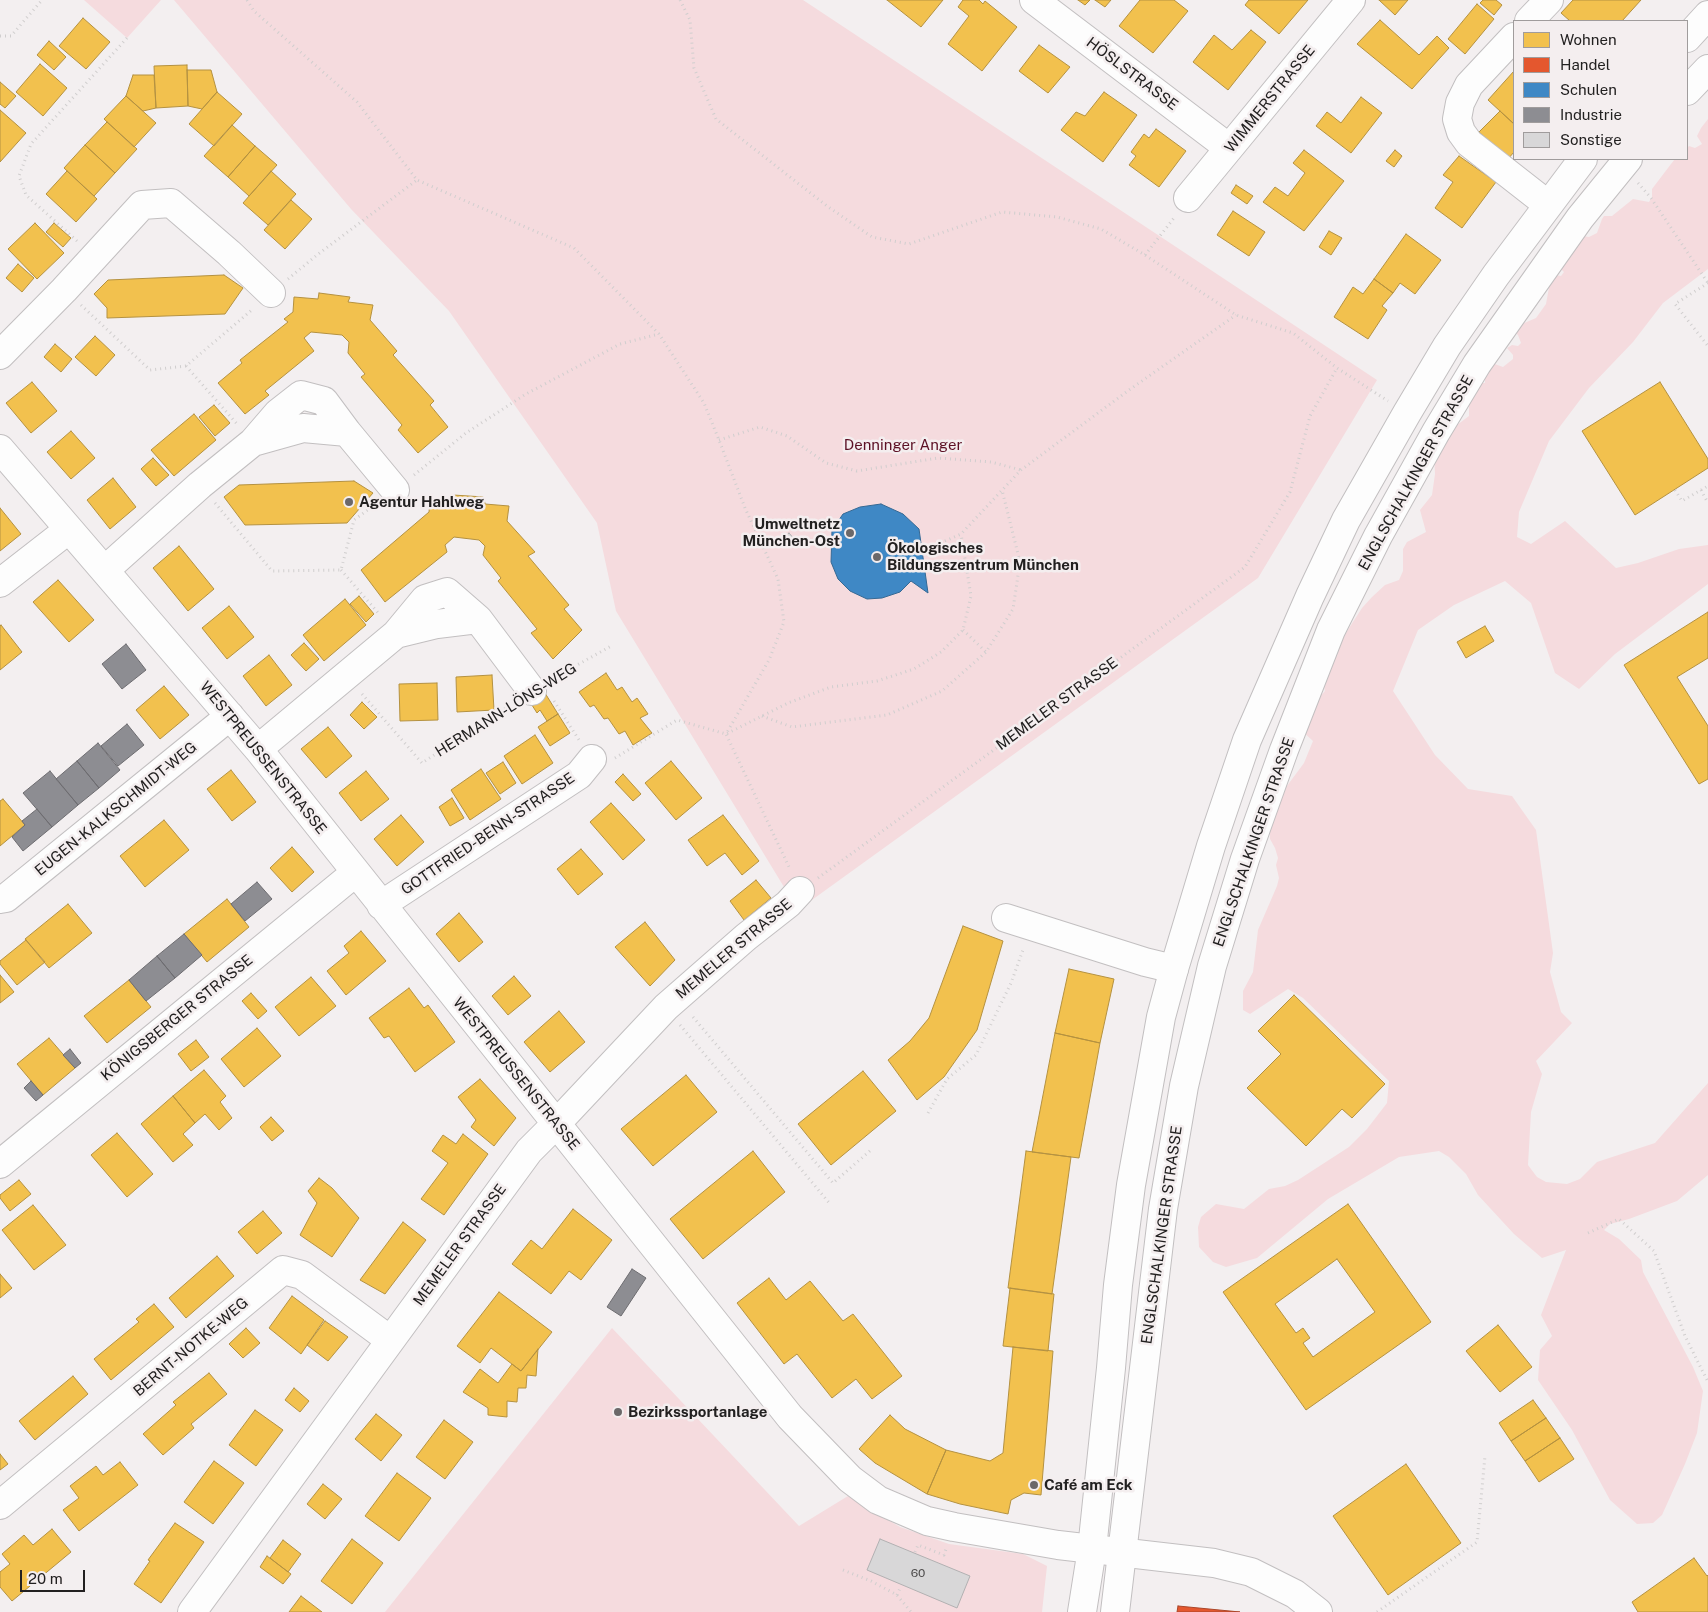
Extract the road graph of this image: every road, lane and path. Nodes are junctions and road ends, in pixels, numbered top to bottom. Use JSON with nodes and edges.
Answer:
{"nodes":[{"id":1,"x":42,"y":0,"type":"edge"},
{"id":2,"x":247,"y":0,"type":"edge"},
{"id":3,"x":680,"y":0,"type":"edge"},
{"id":4,"x":1034,"y":0,"type":"edge"},
{"id":5,"x":1351,"y":0,"type":"edge"},
{"id":6,"x":1549,"y":0,"type":"edge"},
{"id":7,"x":1708,"y":16,"type":"edge"},
{"id":8,"x":1530,"y":20,"type":"edge"},
{"id":9,"x":0,"y":36,"type":"edge"},
{"id":10,"x":1688,"y":37,"type":"edge"},
{"id":11,"x":127,"y":38,"type":"dead end"},
{"id":12,"x":1513,"y":38,"type":"edge"},
{"id":13,"x":1708,"y":69,"type":"edge"},
{"id":14,"x":1688,"y":90,"type":"edge"},
{"id":15,"x":1229,"y":148,"type":"junction"},
{"id":16,"x":1582,"y":160,"type":"edge"},
{"id":17,"x":1625,"y":162,"type":"edge"},
{"id":18,"x":417,"y":180,"type":"junction"},
{"id":19,"x":1188,"y":198,"type":"joint"},
{"id":20,"x":1547,"y":204,"type":"junction"},
{"id":21,"x":1145,"y":255,"type":"junction"},
{"id":22,"x":94,"y":257,"type":"junction"},
{"id":23,"x":1708,"y":283,"type":"edge"},
{"id":24,"x":64,"y":290,"type":"junction"},
{"id":25,"x":272,"y":293,"type":"junction"},
{"id":26,"x":1236,"y":316,"type":"junction"},
{"id":27,"x":660,"y":334,"type":"junction"},
{"id":28,"x":1708,"y":346,"type":"edge"},
{"id":29,"x":0,"y":355,"type":"edge"},
{"id":30,"x":186,"y":366,"type":"junction"},
{"id":31,"x":1337,"y":368,"type":"junction"},
{"id":32,"x":1407,"y":413,"type":"junction"},
{"id":33,"x":719,"y":440,"type":"junction"},
{"id":34,"x":253,"y":442,"type":"junction"},
{"id":35,"x":0,"y":450,"type":"edge"},
{"id":36,"x":1021,"y":470,"type":"junction"},
{"id":37,"x":200,"y":485,"type":"junction"},
{"id":38,"x":1708,"y":486,"type":"edge"},
{"id":39,"x":395,"y":490,"type":"junction"},
{"id":40,"x":1002,"y":490,"type":"junction"},
{"id":41,"x":1675,"y":490,"type":"dead end"},
{"id":42,"x":1700,"y":490,"type":"junction"},
{"id":43,"x":1708,"y":503,"type":"edge"},
{"id":44,"x":68,"y":530,"type":"junction"},
{"id":45,"x":960,"y":534,"type":"junction"},
{"id":46,"x":922,"y":552,"type":"dead end"},
{"id":47,"x":105,"y":570,"type":"junction"},
{"id":48,"x":341,"y":570,"type":"junction"},
{"id":49,"x":0,"y":583,"type":"edge"},
{"id":50,"x":963,"y":630,"type":"junction"},
{"id":51,"x":396,"y":634,"type":"junction"},
{"id":52,"x":613,"y":645,"type":"dead end"},
{"id":53,"x":986,"y":652,"type":"junction"},
{"id":54,"x":345,"y":675,"type":"junction"},
{"id":55,"x":532,"y":690,"type":"junction"},
{"id":56,"x":230,"y":716,"type":"junction"},
{"id":57,"x":762,"y":716,"type":"junction"},
{"id":58,"x":726,"y":734,"type":"junction"},
{"id":59,"x":258,"y":749,"type":"junction"},
{"id":60,"x":592,"y":759,"type":"junction"},
{"id":61,"x":355,"y":873,"type":"junction"},
{"id":62,"x":800,"y":891,"type":"junction"},
{"id":63,"x":0,"y":899,"type":"edge"},
{"id":64,"x":381,"y":905,"type":"junction"},
{"id":65,"x":1019,"y":923,"type":"joint"},
{"id":66,"x":1174,"y":969,"type":"junction"},
{"id":67,"x":671,"y":1002,"type":"junction"},
{"id":68,"x":928,"y":1113,"type":"dead end"},
{"id":69,"x":556,"y":1124,"type":"junction"},
{"id":70,"x":871,"y":1150,"type":"dead end"},
{"id":71,"x":0,"y":1164,"type":"edge"},
{"id":72,"x":831,"y":1205,"type":"dead end"},
{"id":73,"x":1588,"y":1233,"type":"dead end"},
{"id":74,"x":390,"y":1340,"type":"junction"},
{"id":75,"x":1708,"y":1382,"type":"edge"},
{"id":76,"x":1485,"y":1456,"type":"dead end"},
{"id":77,"x":0,"y":1505,"type":"edge"},
{"id":78,"x":1092,"y":1548,"type":"junction"},
{"id":79,"x":915,"y":1552,"type":"dead end"},
{"id":80,"x":1122,"y":1552,"type":"junction"},
{"id":81,"x":942,"y":1554,"type":"dead end"},
{"id":82,"x":843,"y":1570,"type":"dead end"},
{"id":83,"x":901,"y":1586,"type":"dead end"},
{"id":84,"x":897,"y":1596,"type":"junction"},
{"id":85,"x":192,"y":1612,"type":"edge"},
{"id":86,"x":912,"y":1612,"type":"edge"},
{"id":87,"x":1082,"y":1612,"type":"edge"},
{"id":88,"x":1115,"y":1612,"type":"edge"},
{"id":89,"x":1318,"y":1612,"type":"edge"},
{"id":90,"x":1377,"y":1612,"type":"edge"}],
"edges":[{"from":1,"to":9,"type":"path"},
{"from":2,"to":18,"type":"path"},
{"from":3,"to":21,"type":"path"},
{"from":4,"to":15,"type":"street","name":"HÖSLSTRASSE"},
{"from":5,"to":15,"type":"street","name":"WIMMERSTRASSE"},
{"from":6,"to":8,"type":"street"},
{"from":7,"to":10,"type":"street"},
{"from":11,"to":22,"type":"path"},
{"from":12,"to":20,"type":"street"},
{"from":13,"to":14,"type":"street"},
{"from":15,"to":19,"type":"street","name":"WIMMERSTRASSE"},
{"from":16,"to":20,"type":"street"},
{"from":17,"to":23,"type":"path"},
{"from":17,"to":80,"type":"street","name":"ENGLSCHALKINGER STRASSE"},
{"from":18,"to":25,"type":"path"},
{"from":18,"to":27,"type":"path"},
{"from":19,"to":21,"type":"path"},
{"from":20,"to":32,"type":"street"},
{"from":21,"to":26,"type":"path"},
{"from":22,"to":24,"type":"street"},
{"from":22,"to":25,"type":"street"},
{"from":23,"to":28,"type":"path"},
{"from":24,"to":29,"type":"street"},
{"from":24,"to":30,"type":"path"},
{"from":25,"to":30,"type":"path"},
{"from":26,"to":31,"type":"path"},
{"from":26,"to":36,"type":"path"},
{"from":27,"to":33,"type":"path"},
{"from":27,"to":39,"type":"path"},
{"from":30,"to":34,"type":"path"},
{"from":31,"to":32,"type":"path"},
{"from":31,"to":62,"type":"path","name":"MEMELER STRASSE"},
{"from":32,"to":66,"type":"street"},
{"from":33,"to":36,"type":"path"},
{"from":33,"to":58,"type":"path"},
{"from":34,"to":37,"type":"street"},
{"from":34,"to":39,"type":"street"},
{"from":35,"to":44,"type":"street","name":"WESTPREUSSENSTRASSE"},
{"from":36,"to":40,"type":"path"},
{"from":37,"to":47,"type":"street"},
{"from":37,"to":48,"type":"path"},
{"from":38,"to":42,"type":"path"},
{"from":39,"to":48,"type":"path"},
{"from":40,"to":45,"type":"path"},
{"from":40,"to":53,"type":"path"},
{"from":41,"to":42,"type":"path"},
{"from":42,"to":43,"type":"path"},
{"from":44,"to":47,"type":"street","name":"WESTPREUSSENSTRASSE"},
{"from":44,"to":49,"type":"street"},
{"from":45,"to":46,"type":"path"},
{"from":45,"to":50,"type":"path"},
{"from":47,"to":56,"type":"street","name":"WESTPREUSSENSTRASSE"},
{"from":48,"to":51,"type":"path"},
{"from":50,"to":53,"type":"path"},
{"from":50,"to":57,"type":"path"},
{"from":51,"to":54,"type":"street"},
{"from":51,"to":55,"type":"street"},
{"from":52,"to":55,"type":"path","name":"HERMANN-LÖNS-WEG"},
{"from":53,"to":57,"type":"path"},
{"from":54,"to":55,"type":"path","name":"HERMANN-LÖNS-WEG"},
{"from":54,"to":59,"type":"street"},
{"from":55,"to":60,"type":"path"},
{"from":56,"to":59,"type":"street","name":"WESTPREUSSENSTRASSE"},
{"from":56,"to":63,"type":"street","name":"EUGEN-KALKSCHMIDT-WEG"},
{"from":57,"to":58,"type":"path"},
{"from":58,"to":60,"type":"path"},
{"from":58,"to":62,"type":"path"},
{"from":59,"to":61,"type":"street","name":"WESTPREUSSENSTRASSE"},
{"from":60,"to":64,"type":"street","name":"GOTTFRIED-BENN-STRASSE"},
{"from":61,"to":64,"type":"street","name":"WESTPREUSSENSTRASSE"},
{"from":61,"to":71,"type":"street","name":"KÖNIGSBERGER STRASSE"},
{"from":62,"to":67,"type":"street","name":"MEMELER STRASSE"},
{"from":64,"to":69,"type":"street","name":"WESTPREUSSENSTRASSE"},
{"from":65,"to":66,"type":"street"},
{"from":65,"to":68,"type":"path"},
{"from":66,"to":78,"type":"street"},
{"from":67,"to":69,"type":"street","name":"MEMELER STRASSE"},
{"from":67,"to":70,"type":"path"},
{"from":67,"to":72,"type":"path"},
{"from":69,"to":74,"type":"street","name":"MEMELER STRASSE"},
{"from":69,"to":78,"type":"street","name":"WESTPREUSSENSTRASSE"},
{"from":73,"to":75,"type":"path"},
{"from":74,"to":77,"type":"street","name":"BERNT-NOTKE-WEG"},
{"from":74,"to":85,"type":"street","name":"MEMELER STRASSE"},
{"from":76,"to":90,"type":"path"},
{"from":78,"to":80,"type":"street","name":"WESTPREUSSENSTRASSE"},
{"from":78,"to":87,"type":"street"},
{"from":79,"to":81,"type":"path"},
{"from":80,"to":88,"type":"street","name":"ENGLSCHALKINGER STRASSE"},
{"from":80,"to":89,"type":"street","name":"WESTPREUSSENSTRASSE"},
{"from":82,"to":84,"type":"path"},
{"from":83,"to":84,"type":"path"},
{"from":84,"to":86,"type":"path"}]}
